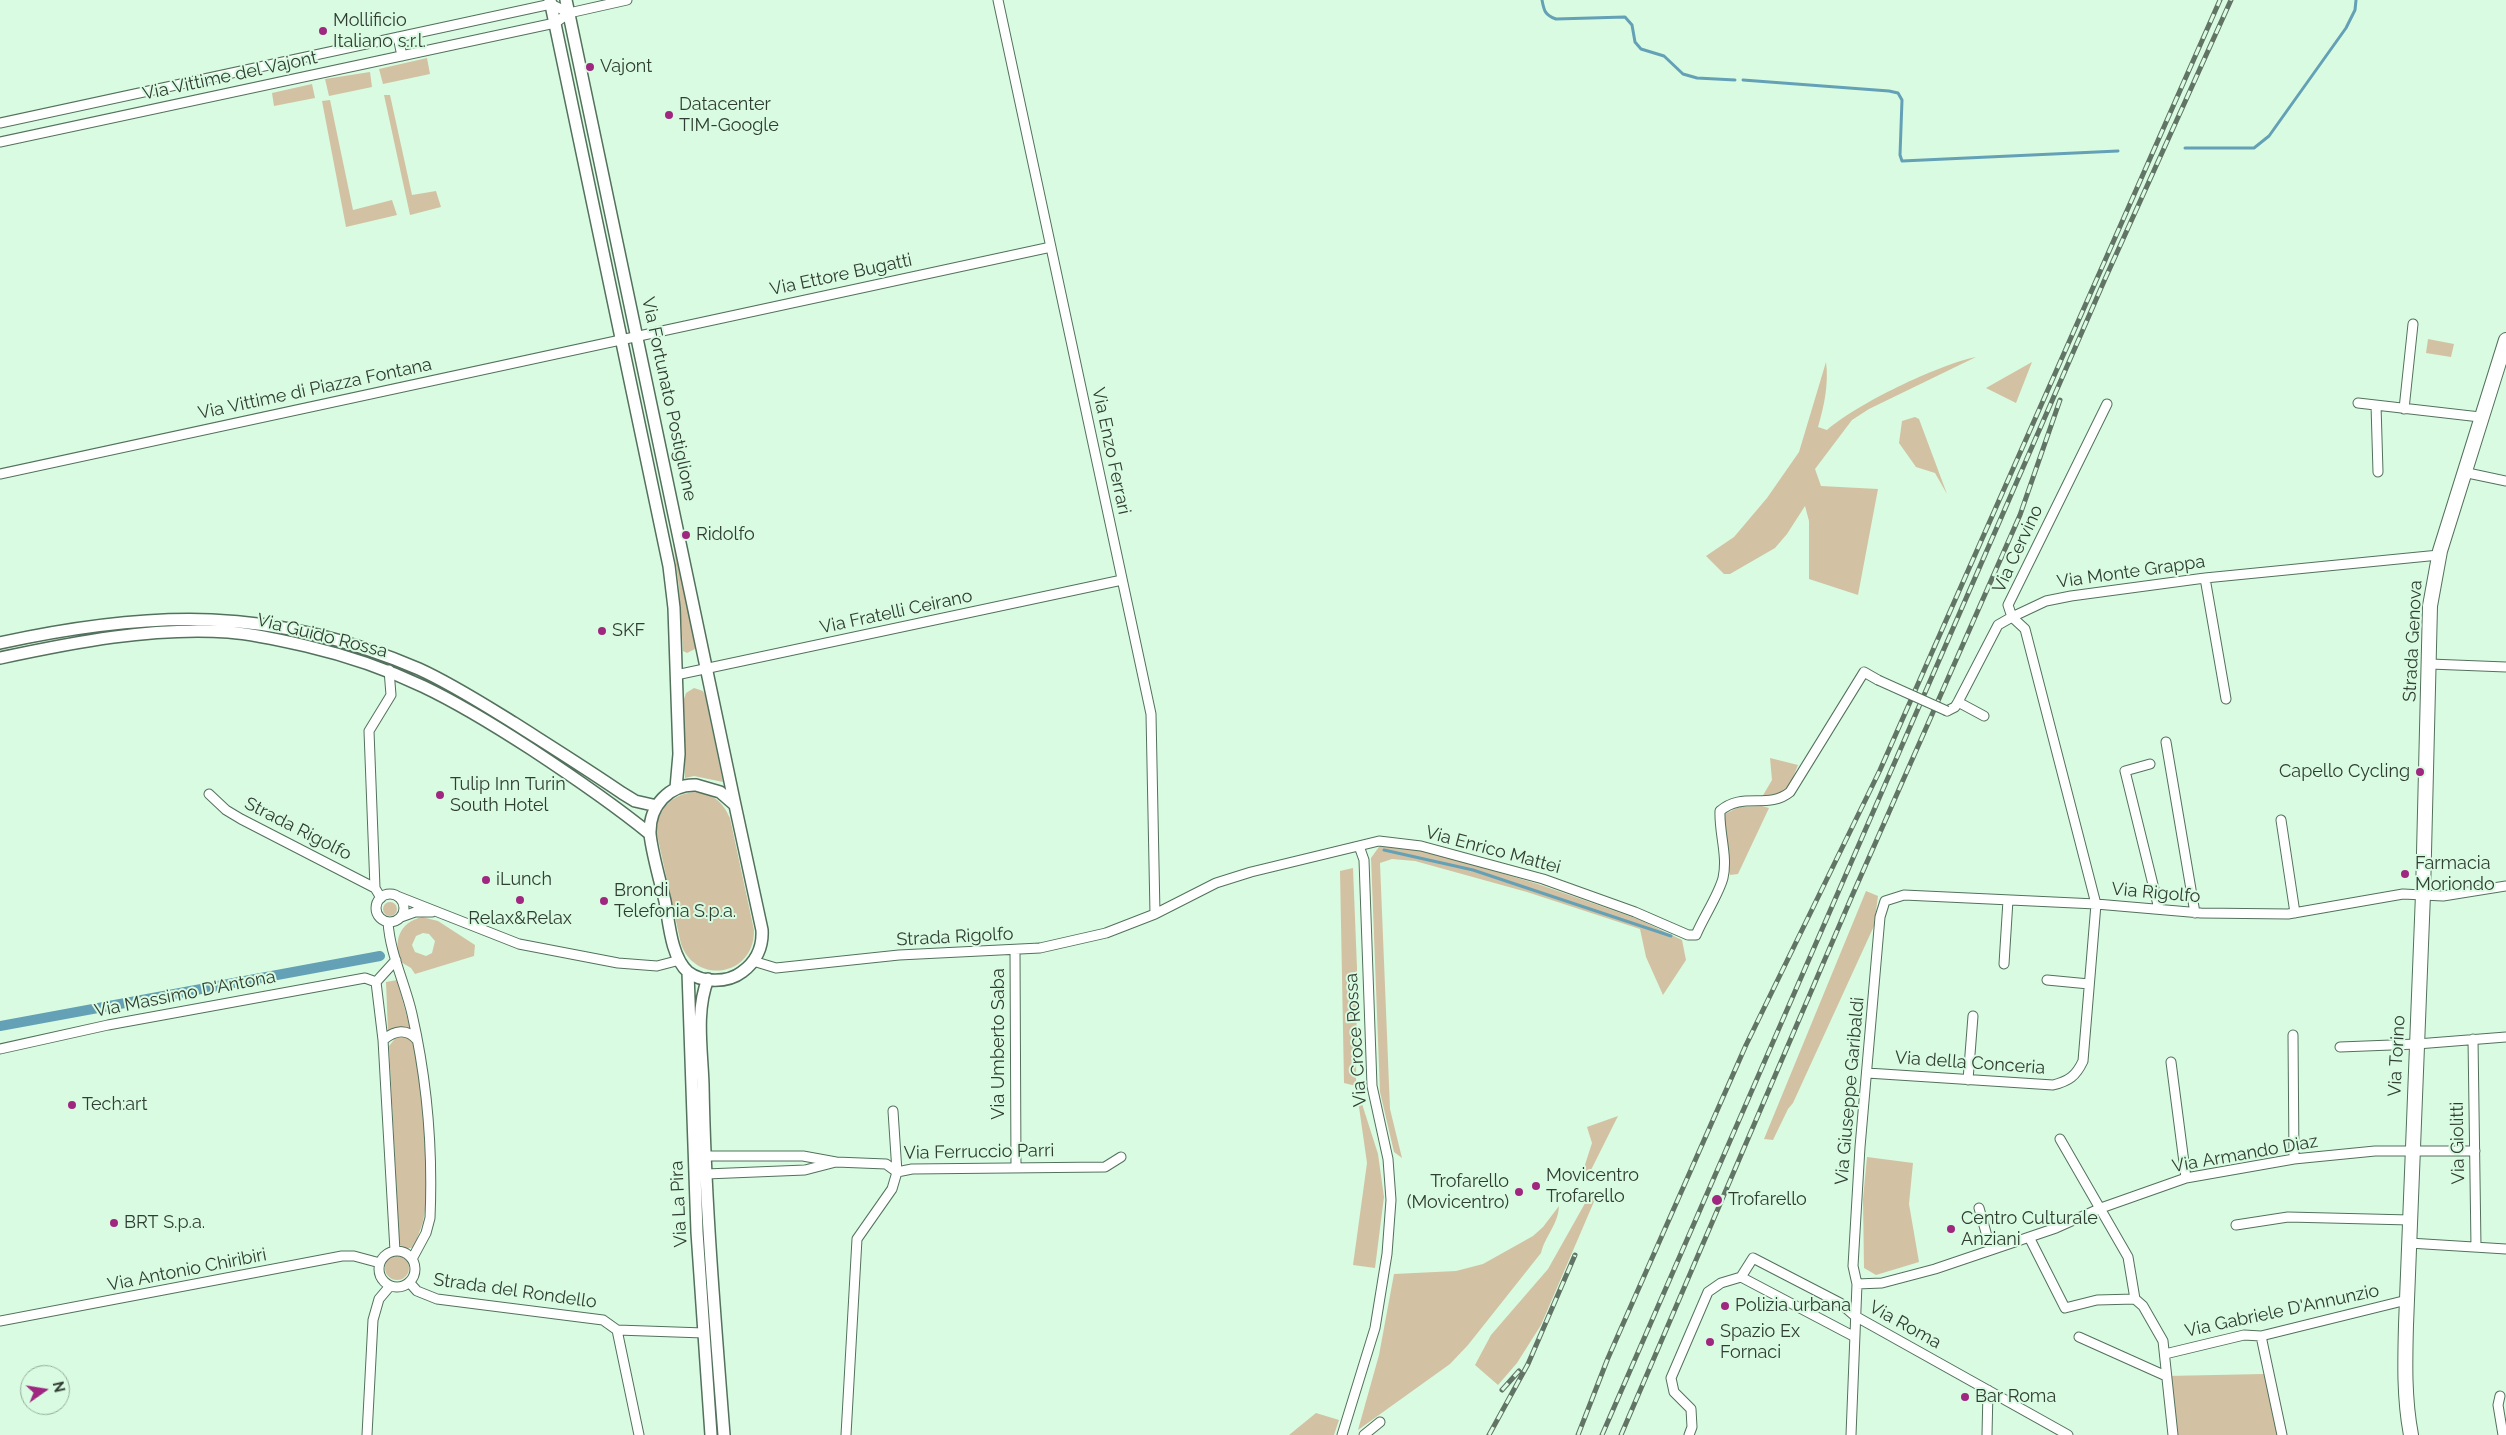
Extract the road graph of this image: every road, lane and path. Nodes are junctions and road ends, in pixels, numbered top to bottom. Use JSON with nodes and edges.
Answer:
{"nodes":[{"id":1,"x":566,"y":0,"type":"edge"},
{"id":2,"x":627,"y":0,"type":"edge"},
{"id":3,"x":998,"y":0,"type":"edge"},
{"id":4,"x":550,"y":2,"type":"edge"},
{"id":5,"x":569,"y":13,"type":"junction"},
{"id":6,"x":555,"y":23,"type":"junction"},
{"id":7,"x":398,"y":37,"type":"junction"},
{"id":8,"x":402,"y":56,"type":"junction"},
{"id":9,"x":38,"y":115,"type":"junction"},
{"id":10,"x":0,"y":123,"type":"edge"},
{"id":11,"x":43,"y":133,"type":"junction"},
{"id":12,"x":0,"y":142,"type":"edge"},
{"id":13,"x":1051,"y":247,"type":"junction"},
{"id":14,"x":2413,"y":324,"type":"dead end"},
{"id":15,"x":637,"y":335,"type":"junction"},
{"id":16,"x":621,"y":338,"type":"junction"},
{"id":17,"x":2506,"y":340,"type":"edge"},
{"id":18,"x":2358,"y":403,"type":"dead end"},
{"id":19,"x":2107,"y":404,"type":"dead end"},
{"id":20,"x":2376,"y":406,"type":"junction"},
{"id":21,"x":2404,"y":409,"type":"junction"},
{"id":22,"x":2480,"y":417,"type":"junction"},
{"id":23,"x":2378,"y":472,"type":"dead end"},
{"id":24,"x":2463,"y":472,"type":"junction"},
{"id":25,"x":0,"y":474,"type":"edge"},
{"id":26,"x":2506,"y":481,"type":"edge"},
{"id":27,"x":680,"y":536,"type":"junction"},
{"id":28,"x":664,"y":540,"type":"junction"},
{"id":29,"x":2438,"y":555,"type":"junction"},
{"id":30,"x":2205,"y":578,"type":"junction"},
{"id":31,"x":1122,"y":580,"type":"junction"},
{"id":32,"x":2012,"y":616,"type":"junction"},
{"id":33,"x":0,"y":643,"type":"edge"},
{"id":34,"x":0,"y":658,"type":"edge"},
{"id":35,"x":2430,"y":664,"type":"junction"},
{"id":36,"x":2506,"y":667,"type":"edge"},
{"id":37,"x":707,"y":669,"type":"junction"},
{"id":38,"x":389,"y":670,"type":"junction"},
{"id":39,"x":676,"y":675,"type":"junction"},
{"id":40,"x":2226,"y":699,"type":"dead end"},
{"id":41,"x":1958,"y":702,"type":"junction"},
{"id":42,"x":1984,"y":716,"type":"dead end"},
{"id":43,"x":2166,"y":742,"type":"dead end"},
{"id":44,"x":2150,"y":764,"type":"dead end"},
{"id":45,"x":676,"y":788,"type":"junction"},
{"id":46,"x":209,"y":794,"type":"dead end"},
{"id":47,"x":735,"y":805,"type":"junction"},
{"id":48,"x":657,"y":806,"type":"junction"},
{"id":49,"x":1720,"y":811,"type":"joint"},
{"id":50,"x":2281,"y":820,"type":"dead end"},
{"id":51,"x":650,"y":834,"type":"junction"},
{"id":52,"x":1359,"y":846,"type":"junction"},
{"id":53,"x":2506,"y":886,"type":"edge"},
{"id":54,"x":375,"y":888,"type":"junction"},
{"id":55,"x":2423,"y":894,"type":"junction"},
{"id":56,"x":397,"y":896,"type":"junction"},
{"id":57,"x":381,"y":898,"type":"junction"},
{"id":58,"x":2008,"y":900,"type":"junction"},
{"id":59,"x":1885,"y":901,"type":"joint"},
{"id":60,"x":2096,"y":904,"type":"junction"},
{"id":61,"x":2159,"y":909,"type":"junction"},
{"id":62,"x":439,"y":912,"type":"junction"},
{"id":63,"x":2195,"y":913,"type":"junction"},
{"id":64,"x":2295,"y":913,"type":"junction"},
{"id":65,"x":1155,"y":914,"type":"junction"},
{"id":66,"x":401,"y":917,"type":"junction"},
{"id":67,"x":388,"y":922,"type":"junction"},
{"id":68,"x":1015,"y":950,"type":"junction"},
{"id":69,"x":396,"y":960,"type":"junction"},
{"id":70,"x":680,"y":960,"type":"junction"},
{"id":71,"x":753,"y":961,"type":"junction"},
{"id":72,"x":2004,"y":964,"type":"dead end"},
{"id":73,"x":688,"y":972,"type":"junction"},
{"id":74,"x":708,"y":979,"type":"junction"},
{"id":75,"x":2047,"y":980,"type":"dead end"},
{"id":76,"x":376,"y":982,"type":"junction"},
{"id":77,"x":2089,"y":984,"type":"junction"},
{"id":78,"x":1973,"y":1016,"type":"dead end"},
{"id":79,"x":2293,"y":1035,"type":"dead end"},
{"id":80,"x":2506,"y":1037,"type":"edge"},
{"id":81,"x":2473,"y":1039,"type":"junction"},
{"id":82,"x":383,"y":1040,"type":"junction"},
{"id":83,"x":418,"y":1040,"type":"junction"},
{"id":84,"x":2417,"y":1044,"type":"junction"},
{"id":85,"x":2340,"y":1047,"type":"dead end"},
{"id":86,"x":0,"y":1049,"type":"edge"},
{"id":87,"x":2171,"y":1062,"type":"dead end"},
{"id":88,"x":1867,"y":1073,"type":"junction"},
{"id":89,"x":1968,"y":1080,"type":"junction"},
{"id":90,"x":892,"y":1111,"type":"dead end"},
{"id":91,"x":2060,"y":1139,"type":"dead end"},
{"id":92,"x":2412,"y":1151,"type":"junction"},
{"id":93,"x":2475,"y":1151,"type":"junction"},
{"id":94,"x":706,"y":1156,"type":"junction"},
{"id":95,"x":769,"y":1156,"type":"junction"},
{"id":96,"x":1121,"y":1158,"type":"dead end"},
{"id":97,"x":2294,"y":1159,"type":"junction"},
{"id":98,"x":836,"y":1162,"type":"junction"},
{"id":99,"x":1016,"y":1168,"type":"junction"},
{"id":100,"x":770,"y":1172,"type":"junction"},
{"id":101,"x":897,"y":1172,"type":"junction"},
{"id":102,"x":706,"y":1174,"type":"junction"},
{"id":103,"x":2186,"y":1178,"type":"junction"},
{"id":104,"x":1979,"y":1208,"type":"dead end"},
{"id":105,"x":2100,"y":1208,"type":"junction"},
{"id":106,"x":2410,"y":1220,"type":"junction"},
{"id":107,"x":2236,"y":1225,"type":"dead end"},
{"id":108,"x":2030,"y":1237,"type":"junction"},
{"id":109,"x":2409,"y":1243,"type":"junction"},
{"id":110,"x":2476,"y":1247,"type":"junction"},
{"id":111,"x":2506,"y":1248,"type":"edge"},
{"id":112,"x":1991,"y":1250,"type":"junction"},
{"id":113,"x":395,"y":1251,"type":"junction"},
{"id":114,"x":412,"y":1259,"type":"junction"},
{"id":115,"x":380,"y":1262,"type":"junction"},
{"id":116,"x":1741,"y":1277,"type":"junction"},
{"id":117,"x":409,"y":1282,"type":"junction"},
{"id":118,"x":1857,"y":1284,"type":"junction"},
{"id":119,"x":390,"y":1286,"type":"junction"},
{"id":120,"x":2135,"y":1299,"type":"junction"},
{"id":121,"x":2406,"y":1300,"type":"junction"},
{"id":122,"x":1855,"y":1316,"type":"junction"},
{"id":123,"x":0,"y":1321,"type":"edge"},
{"id":124,"x":617,"y":1330,"type":"junction"},
{"id":125,"x":704,"y":1333,"type":"junction"},
{"id":126,"x":1853,"y":1336,"type":"junction"},
{"id":127,"x":2261,"y":1336,"type":"junction"},
{"id":128,"x":2079,"y":1337,"type":"dead end"},
{"id":129,"x":2165,"y":1354,"type":"junction"},
{"id":130,"x":2166,"y":1376,"type":"junction"},
{"id":131,"x":1988,"y":1390,"type":"junction"},
{"id":132,"x":2500,"y":1396,"type":"dead end"},
{"id":133,"x":1380,"y":1422,"type":"dead end"},
{"id":134,"x":367,"y":1435,"type":"edge"},
{"id":135,"x":638,"y":1435,"type":"edge"},
{"id":136,"x":710,"y":1435,"type":"edge"},
{"id":137,"x":724,"y":1435,"type":"edge"},
{"id":138,"x":846,"y":1435,"type":"edge"},
{"id":139,"x":1342,"y":1435,"type":"edge"},
{"id":140,"x":1364,"y":1435,"type":"edge"},
{"id":141,"x":1689,"y":1435,"type":"edge"},
{"id":142,"x":1851,"y":1435,"type":"edge"},
{"id":143,"x":1987,"y":1435,"type":"edge"},
{"id":144,"x":2068,"y":1435,"type":"edge"},
{"id":145,"x":2173,"y":1435,"type":"edge"},
{"id":146,"x":2282,"y":1435,"type":"edge"},
{"id":147,"x":2411,"y":1435,"type":"edge"},
{"id":148,"x":2503,"y":1435,"type":"edge"}],
"edges":[{"from":1,"to":5,"type":"street","name":"Via Fortunato Postiglione"},
{"from":2,"to":5,"type":"street"},
{"from":3,"to":13,"type":"street","name":"Via Enzo Ferrari"},
{"from":4,"to":5,"type":"street"},
{"from":4,"to":6,"type":"street","name":"Via Fortunato Postiglione"},
{"from":4,"to":7,"type":"street","name":"Via Vittime del Vajont"},
{"from":5,"to":6,"type":"street","name":"Via Vittime del Vajont"},
{"from":5,"to":15,"type":"street","name":"Via Fortunato Postiglione"},
{"from":6,"to":8,"type":"street","name":"Via Vittime del Vajont"},
{"from":6,"to":16,"type":"street","name":"Via Fortunato Postiglione"},
{"from":7,"to":8,"type":"street"},
{"from":7,"to":9,"type":"street","name":"Via Vittime del Vajont"},
{"from":8,"to":11,"type":"street","name":"Via Vittime del Vajont"},
{"from":9,"to":10,"type":"street","name":"Via Vittime del Vajont"},
{"from":9,"to":11,"type":"street"},
{"from":11,"to":12,"type":"street","name":"Via Vittime del Vajont"},
{"from":13,"to":15,"type":"street","name":"Via Ettore Bugatti"},
{"from":13,"to":31,"type":"street","name":"Via Enzo Ferrari"},
{"from":14,"to":21,"type":"street"},
{"from":15,"to":16,"type":"street","name":"Via Vittime di Piazza Fontana"},
{"from":15,"to":27,"type":"street","name":"Via Fortunato Postiglione"},
{"from":16,"to":25,"type":"street","name":"Via Vittime di Piazza Fontana"},
{"from":16,"to":28,"type":"street","name":"Via Fortunato Postiglione"},
{"from":17,"to":22,"type":"main road","name":"Strada Genova"},
{"from":18,"to":20,"type":"street"},
{"from":19,"to":32,"type":"street","name":"Via Cervino"},
{"from":20,"to":21,"type":"street"},
{"from":20,"to":23,"type":"street"},
{"from":21,"to":22,"type":"street"},
{"from":22,"to":24,"type":"main road","name":"Strada Genova"},
{"from":24,"to":26,"type":"street"},
{"from":24,"to":29,"type":"main road","name":"Strada Genova"},
{"from":27,"to":28,"type":"street"},
{"from":27,"to":37,"type":"street","name":"Via Fortunato Postiglione"},
{"from":28,"to":39,"type":"street","name":"Via Fortunato Postiglione"},
{"from":29,"to":30,"type":"street","name":"Via Monte Grappa"},
{"from":29,"to":35,"type":"main road","name":"Strada Genova"},
{"from":30,"to":32,"type":"street","name":"Via Monte Grappa"},
{"from":30,"to":40,"type":"street"},
{"from":31,"to":37,"type":"street","name":"Via Fratelli Ceirano"},
{"from":31,"to":65,"type":"street","name":"Via Enzo Ferrari"},
{"from":32,"to":41,"type":"street","name":"Via Cervino"},
{"from":32,"to":60,"type":"street"},
{"from":33,"to":48,"type":"street","name":"Via Guido Rossa"},
{"from":34,"to":38,"type":"street","name":"Via Guido Rossa"},
{"from":35,"to":36,"type":"street"},
{"from":35,"to":55,"type":"main road","name":"Strada Genova"},
{"from":37,"to":39,"type":"street","name":"Via Fratelli Ceirano"},
{"from":37,"to":47,"type":"street","name":"Via Fortunato Postiglione"},
{"from":38,"to":51,"type":"street","name":"Via Guido Rossa"},
{"from":38,"to":54,"type":"street"},
{"from":39,"to":45,"type":"street","name":"Via Fortunato Postiglione"},
{"from":41,"to":42,"type":"street"},
{"from":41,"to":49,"type":"street","name":"Via Cervino","bridge":true},
{"from":43,"to":63,"type":"street"},
{"from":44,"to":61,"type":"street"},
{"from":45,"to":47,"type":"street"},
{"from":45,"to":48,"type":"street"},
{"from":46,"to":54,"type":"street","name":"Strada Rigolfo"},
{"from":47,"to":71,"type":"street","name":"Via Fortunato Postiglione"},
{"from":48,"to":51,"type":"street"},
{"from":49,"to":52,"type":"street","name":"Via Enrico Mattei"},
{"from":50,"to":64,"type":"street"},
{"from":51,"to":70,"type":"street"},
{"from":52,"to":65,"type":"street","name":"Via Enrico Mattei"},
{"from":52,"to":139,"type":"street","name":"Via Croce Rossa"},
{"from":53,"to":55,"type":"street","name":"Via Rigolfo"},
{"from":54,"to":57,"type":"street"},
{"from":55,"to":64,"type":"street","name":"Via Rigolfo"},
{"from":55,"to":84,"type":"main road","name":"Via Torino"},
{"from":56,"to":57,"type":"street"},
{"from":56,"to":62,"type":"street"},
{"from":56,"to":66,"type":"street"},
{"from":57,"to":67,"type":"street"},
{"from":58,"to":59,"type":"street","name":"Via Rigolfo"},
{"from":58,"to":60,"type":"street","name":"Via Rigolfo"},
{"from":58,"to":72,"type":"street"},
{"from":59,"to":88,"type":"street","name":"Via Giuseppe Garibaldi"},
{"from":60,"to":61,"type":"street","name":"Via Rigolfo"},
{"from":60,"to":77,"type":"street","name":"Via della Conceria"},
{"from":61,"to":63,"type":"street","name":"Via Rigolfo"},
{"from":62,"to":66,"type":"street"},
{"from":62,"to":70,"type":"street"},
{"from":63,"to":64,"type":"street","name":"Via Rigolfo"},
{"from":65,"to":68,"type":"street","name":"Strada Rigolfo"},
{"from":66,"to":67,"type":"street"},
{"from":67,"to":69,"type":"street"},
{"from":68,"to":71,"type":"street","name":"Strada Rigolfo"},
{"from":68,"to":99,"type":"street","name":"Via Umberto Saba"},
{"from":69,"to":76,"type":"street"},
{"from":69,"to":83,"type":"street"},
{"from":70,"to":73,"type":"street"},
{"from":71,"to":74,"type":"street"},
{"from":73,"to":74,"type":"street"},
{"from":73,"to":125,"type":"street","name":"Via La Pira"},
{"from":74,"to":94,"type":"street","name":"Via La Pira"},
{"from":75,"to":77,"type":"street"},
{"from":76,"to":82,"type":"street"},
{"from":76,"to":86,"type":"street","name":"Via Massimo D'Antona"},
{"from":77,"to":89,"type":"street","name":"Via della Conceria"},
{"from":78,"to":89,"type":"street"},
{"from":79,"to":97,"type":"street"},
{"from":80,"to":81,"type":"street"},
{"from":81,"to":84,"type":"street"},
{"from":81,"to":93,"type":"street","name":"Via Giolitti"},
{"from":82,"to":83,"type":"street"},
{"from":82,"to":113,"type":"street"},
{"from":83,"to":114,"type":"street"},
{"from":84,"to":85,"type":"street"},
{"from":84,"to":92,"type":"main road","name":"Via Torino"},
{"from":87,"to":103,"type":"street"},
{"from":88,"to":89,"type":"street","name":"Via della Conceria"},
{"from":88,"to":118,"type":"street","name":"Via Giuseppe Garibaldi"},
{"from":90,"to":101,"type":"street"},
{"from":91,"to":105,"type":"street"},
{"from":92,"to":93,"type":"street","name":"Via Armando Diaz"},
{"from":92,"to":97,"type":"street","name":"Via Armando Diaz"},
{"from":92,"to":106,"type":"main road","name":"Via Torino"},
{"from":93,"to":110,"type":"street","name":"Via Giolitti"},
{"from":94,"to":95,"type":"street"},
{"from":94,"to":102,"type":"street","name":"Via La Pira"},
{"from":95,"to":98,"type":"street"},
{"from":95,"to":100,"type":"street"},
{"from":96,"to":99,"type":"street","name":"Via Ferruccio Parri"},
{"from":97,"to":103,"type":"street","name":"Via Armando Diaz"},
{"from":98,"to":100,"type":"street"},
{"from":98,"to":101,"type":"street","name":"Via Ferruccio Parri"},
{"from":99,"to":101,"type":"street","name":"Via Ferruccio Parri"},
{"from":100,"to":102,"type":"street"},
{"from":101,"to":138,"type":"street"},
{"from":102,"to":137,"type":"street","name":"Via La Pira"},
{"from":103,"to":105,"type":"street","name":"Via Armando Diaz"},
{"from":104,"to":112,"type":"street"},
{"from":105,"to":108,"type":"street","name":"Via Armando Diaz"},
{"from":105,"to":120,"type":"street"},
{"from":106,"to":107,"type":"street"},
{"from":106,"to":109,"type":"main road","name":"Via Torino"},
{"from":108,"to":112,"type":"street","name":"Via Armando Diaz"},
{"from":108,"to":120,"type":"street"},
{"from":109,"to":110,"type":"street"},
{"from":109,"to":121,"type":"main road","name":"Via Torino"},
{"from":110,"to":111,"type":"street"},
{"from":112,"to":118,"type":"street","name":"Via Armando Diaz"},
{"from":113,"to":114,"type":"street"},
{"from":113,"to":115,"type":"street"},
{"from":114,"to":117,"type":"street"},
{"from":115,"to":119,"type":"street"},
{"from":115,"to":123,"type":"street","name":"Via Antonio Chiribiri"},
{"from":116,"to":122,"type":"street","name":"Via Roma"},
{"from":116,"to":126,"type":"street","name":"Via Roma"},
{"from":116,"to":141,"type":"street"},
{"from":117,"to":119,"type":"street"},
{"from":117,"to":124,"type":"street","name":"Strada del Rondello"},
{"from":118,"to":122,"type":"street","name":"Via Giuseppe Garibaldi"},
{"from":119,"to":134,"type":"street"},
{"from":120,"to":129,"type":"street"},
{"from":121,"to":127,"type":"street","name":"Via Gabriele D'Annunzio"},
{"from":121,"to":147,"type":"main road","name":"Via Torino"},
{"from":122,"to":126,"type":"street","name":"Via Giuseppe Garibaldi"},
{"from":122,"to":131,"type":"street","name":"Via Roma"},
{"from":124,"to":125,"type":"street","name":"Strada del Rondello"},
{"from":124,"to":135,"type":"street"},
{"from":125,"to":136,"type":"street","name":"Via La Pira"},
{"from":126,"to":142,"type":"street","name":"Via Giuseppe Garibaldi"},
{"from":127,"to":129,"type":"street","name":"Via Gabriele D'Annunzio"},
{"from":127,"to":146,"type":"street"},
{"from":128,"to":130,"type":"street"},
{"from":129,"to":130,"type":"street"},
{"from":130,"to":145,"type":"street"},
{"from":131,"to":143,"type":"street"},
{"from":131,"to":144,"type":"street","name":"Via Roma"},
{"from":132,"to":148,"type":"street"},
{"from":133,"to":140,"type":"street"}]}
